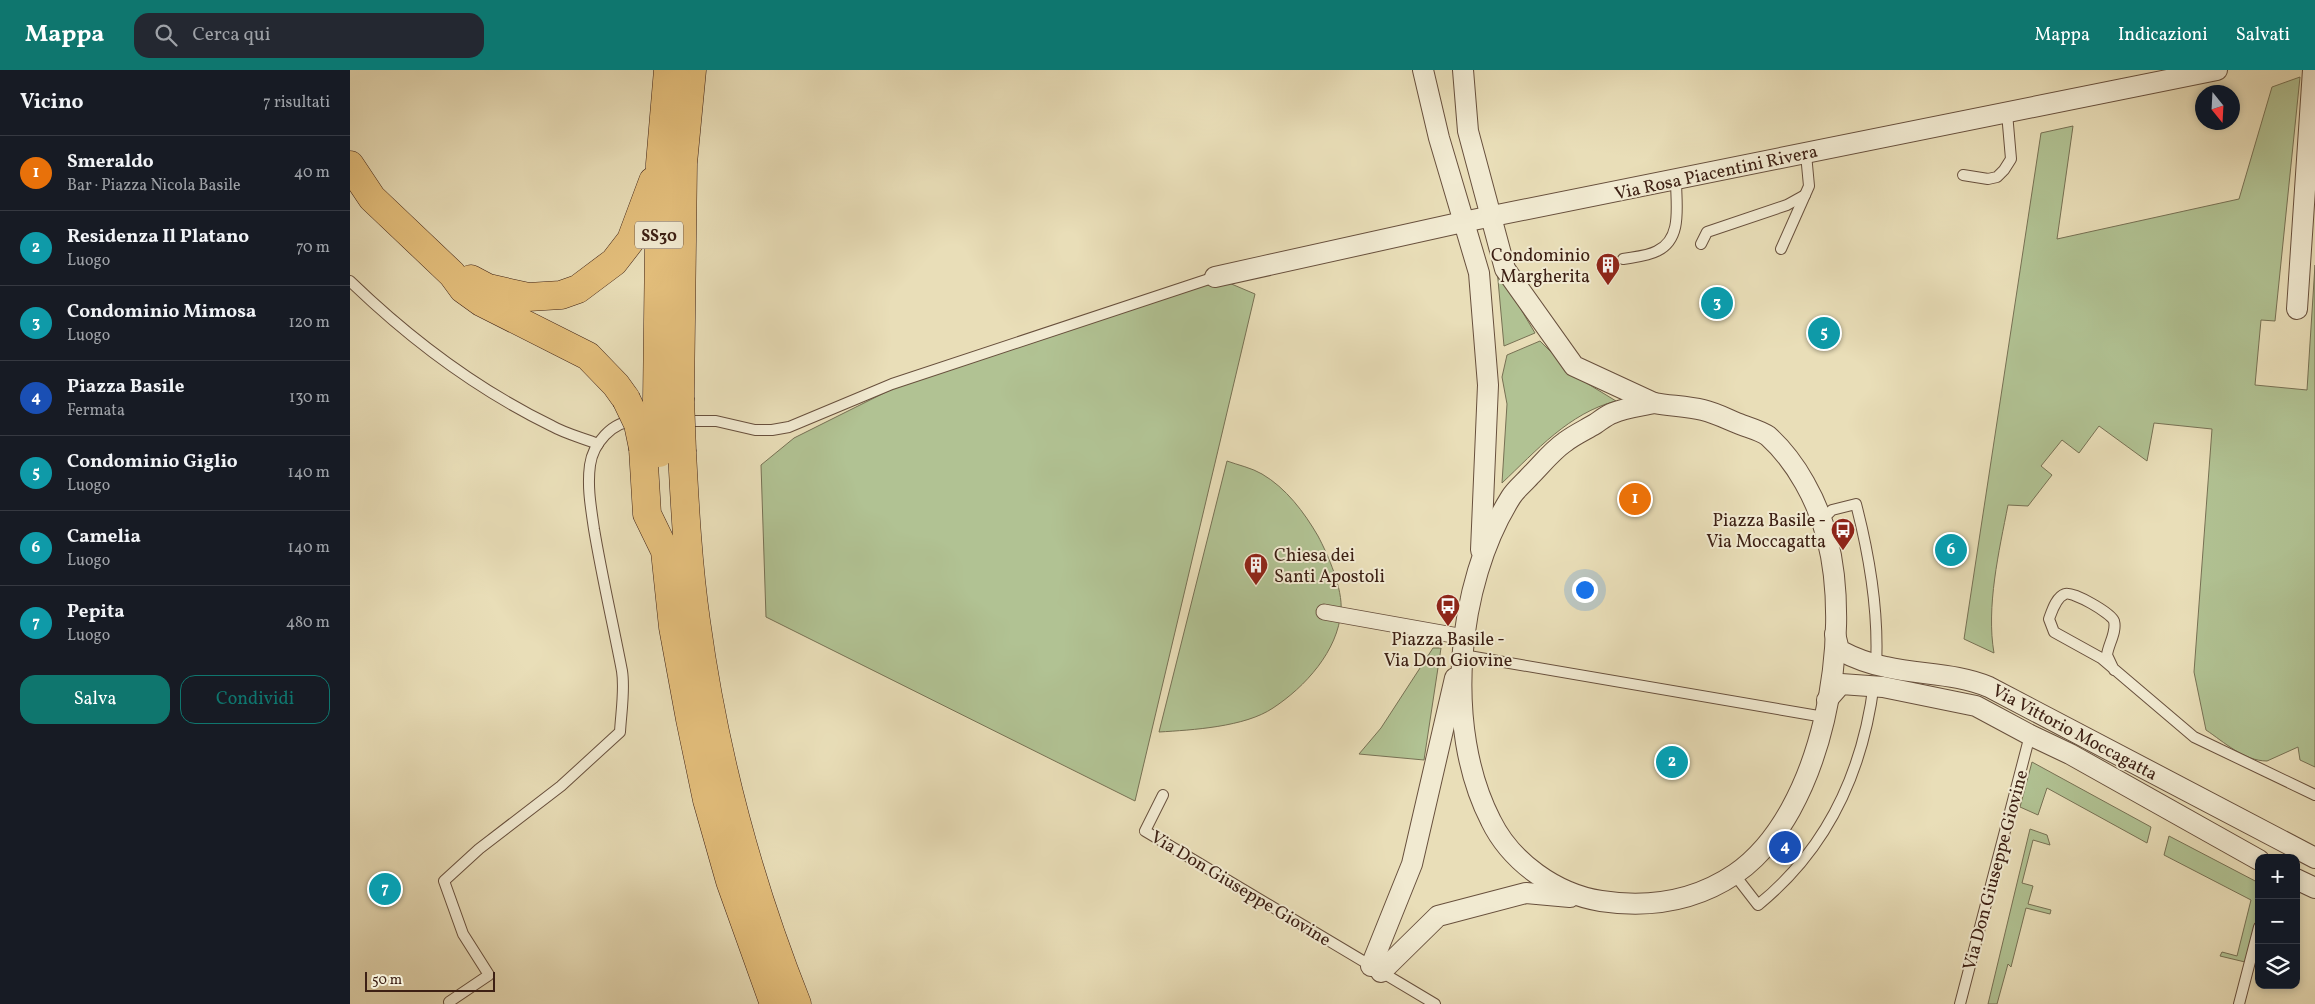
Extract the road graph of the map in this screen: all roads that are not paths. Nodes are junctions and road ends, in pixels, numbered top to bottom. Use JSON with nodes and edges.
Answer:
{"nodes":[{"id":1,"x":668,"y":70,"type":"edge"},
{"id":2,"x":692,"y":70,"type":"edge"},
{"id":3,"x":1423,"y":70,"type":"edge"},
{"id":4,"x":1463,"y":70,"type":"edge"},
{"id":5,"x":2218,"y":70,"type":"edge"},
{"id":6,"x":2313,"y":70,"type":"edge"},
{"id":7,"x":2007,"y":113,"type":"junction"},
{"id":8,"x":1806,"y":154,"type":"junction"},
{"id":9,"x":660,"y":164,"type":"junction"},
{"id":10,"x":350,"y":165,"type":"edge"},
{"id":11,"x":1963,"y":175,"type":"dead end"},
{"id":12,"x":1676,"y":180,"type":"junction"},
{"id":13,"x":1805,"y":195,"type":"junction"},
{"id":14,"x":1491,"y":218,"type":"junction"},
{"id":15,"x":1463,"y":222,"type":"junction"},
{"id":16,"x":1701,"y":244,"type":"dead end"},
{"id":17,"x":1781,"y":249,"type":"dead end"},
{"id":18,"x":1623,"y":259,"type":"dead end"},
{"id":19,"x":452,"y":274,"type":"junction"},
{"id":20,"x":1216,"y":277,"type":"joint"},
{"id":21,"x":350,"y":281,"type":"edge"},
{"id":22,"x":2297,"y":309,"type":"dead end"},
{"id":23,"x":668,"y":399,"type":"junction"},
{"id":24,"x":1654,"y":404,"type":"junction"},
{"id":25,"x":598,"y":444,"type":"junction"},
{"id":26,"x":661,"y":451,"type":"junction"},
{"id":27,"x":1821,"y":521,"type":"junction"},
{"id":28,"x":676,"y":548,"type":"junction"},
{"id":29,"x":1481,"y":557,"type":"junction"},
{"id":30,"x":1324,"y":612,"type":"dead end"},
{"id":31,"x":1835,"y":632,"type":"junction"},
{"id":32,"x":1463,"y":646,"type":"junction"},
{"id":33,"x":1876,"y":664,"type":"junction"},
{"id":34,"x":2114,"y":670,"type":"junction"},
{"id":35,"x":1874,"y":686,"type":"junction"},
{"id":36,"x":1826,"y":709,"type":"junction"},
{"id":37,"x":2030,"y":735,"type":"junction"},
{"id":38,"x":1163,"y":795,"type":"dead end"},
{"id":39,"x":2315,"y":795,"type":"edge"},
{"id":40,"x":2255,"y":858,"type":"edge"},
{"id":41,"x":2315,"y":858,"type":"edge"},
{"id":42,"x":1734,"y":874,"type":"junction"},
{"id":43,"x":2300,"y":881,"type":"edge"},
{"id":44,"x":2315,"y":888,"type":"edge"},
{"id":45,"x":1587,"y":899,"type":"junction"},
{"id":46,"x":2255,"y":942,"type":"edge"},
{"id":47,"x":1376,"y":969,"type":"junction"},
{"id":48,"x":449,"y":1002,"type":"dead end"},
{"id":49,"x":774,"y":1004,"type":"edge"},
{"id":50,"x":798,"y":1004,"type":"edge"},
{"id":51,"x":1435,"y":1004,"type":"edge"},
{"id":52,"x":1960,"y":1004,"type":"edge"},
{"id":53,"x":2239,"y":1004,"type":"edge"}],
"edges":[{"from":1,"to":9,"type":"highway","number":"SS30"},
{"from":2,"to":23,"type":"highway","number":"SS30"},
{"from":3,"to":15,"type":"street"},
{"from":4,"to":14,"type":"street"},
{"from":5,"to":7,"type":"street","name":"Via Rosa Piacentini Rivera"},
{"from":6,"to":22,"type":"street"},
{"from":7,"to":8,"type":"street","name":"Via Rosa Piacentini Rivera"},
{"from":7,"to":11,"type":"lane"},
{"from":8,"to":12,"type":"street","name":"Via Rosa Piacentini Rivera"},
{"from":8,"to":13,"type":"lane"},
{"from":9,"to":19,"type":"highway"},
{"from":9,"to":23,"type":"highway","number":"SS30"},
{"from":10,"to":19,"type":"highway"},
{"from":12,"to":14,"type":"street","name":"Via Rosa Piacentini Rivera"},
{"from":12,"to":18,"type":"lane"},
{"from":13,"to":16,"type":"lane"},
{"from":13,"to":17,"type":"lane"},
{"from":14,"to":15,"type":"street","name":"Via Rosa Piacentini Rivera"},
{"from":14,"to":24,"type":"street"},
{"from":15,"to":20,"type":"street","name":"Via Rosa Piacentini Rivera"},
{"from":15,"to":29,"type":"street"},
{"from":19,"to":26,"type":"highway","bridge":true},
{"from":20,"to":25,"type":"lane"},
{"from":21,"to":25,"type":"lane"},
{"from":23,"to":26,"type":"highway","number":"SS30","bridge":true},
{"from":24,"to":27,"type":"street"},
{"from":24,"to":29,"type":"street"},
{"from":25,"to":48,"type":"lane"},
{"from":26,"to":28,"type":"highway","number":"SS30"},
{"from":26,"to":28,"type":"highway"},
{"from":27,"to":31,"type":"street"},
{"from":27,"to":33,"type":"lane"},
{"from":28,"to":49,"type":"highway"},
{"from":28,"to":50,"type":"highway"},
{"from":29,"to":32,"type":"street"},
{"from":30,"to":32,"type":"street"},
{"from":31,"to":33,"type":"street","name":"Via Vittorio Moccagatta"},
{"from":31,"to":36,"type":"street"},
{"from":32,"to":36,"type":"lane"},
{"from":32,"to":45,"type":"street"},
{"from":32,"to":47,"type":"street"},
{"from":33,"to":35,"type":"lane"},
{"from":33,"to":41,"type":"street","name":"Via Vittorio Moccagatta"},
{"from":34,"to":34,"type":"lane"},
{"from":34,"to":39,"type":"lane"},
{"from":35,"to":36,"type":"street","name":"Via Vittorio Moccagatta"},
{"from":35,"to":37,"type":"street","name":"Via Vittorio Moccagatta"},
{"from":35,"to":42,"type":"lane"},
{"from":36,"to":42,"type":"street"},
{"from":37,"to":40,"type":"street","name":"Via Vittorio Moccagatta"},
{"from":37,"to":52,"type":"lane","name":"Via Don Giuseppe Giovine"},
{"from":38,"to":47,"type":"lane","name":"Via Don Giuseppe Giovine"},
{"from":42,"to":45,"type":"street"},
{"from":43,"to":44,"type":"street"},
{"from":45,"to":47,"type":"street"},
{"from":46,"to":53,"type":"lane"},
{"from":47,"to":51,"type":"lane","name":"Via Don Giuseppe Giovine"}]}
